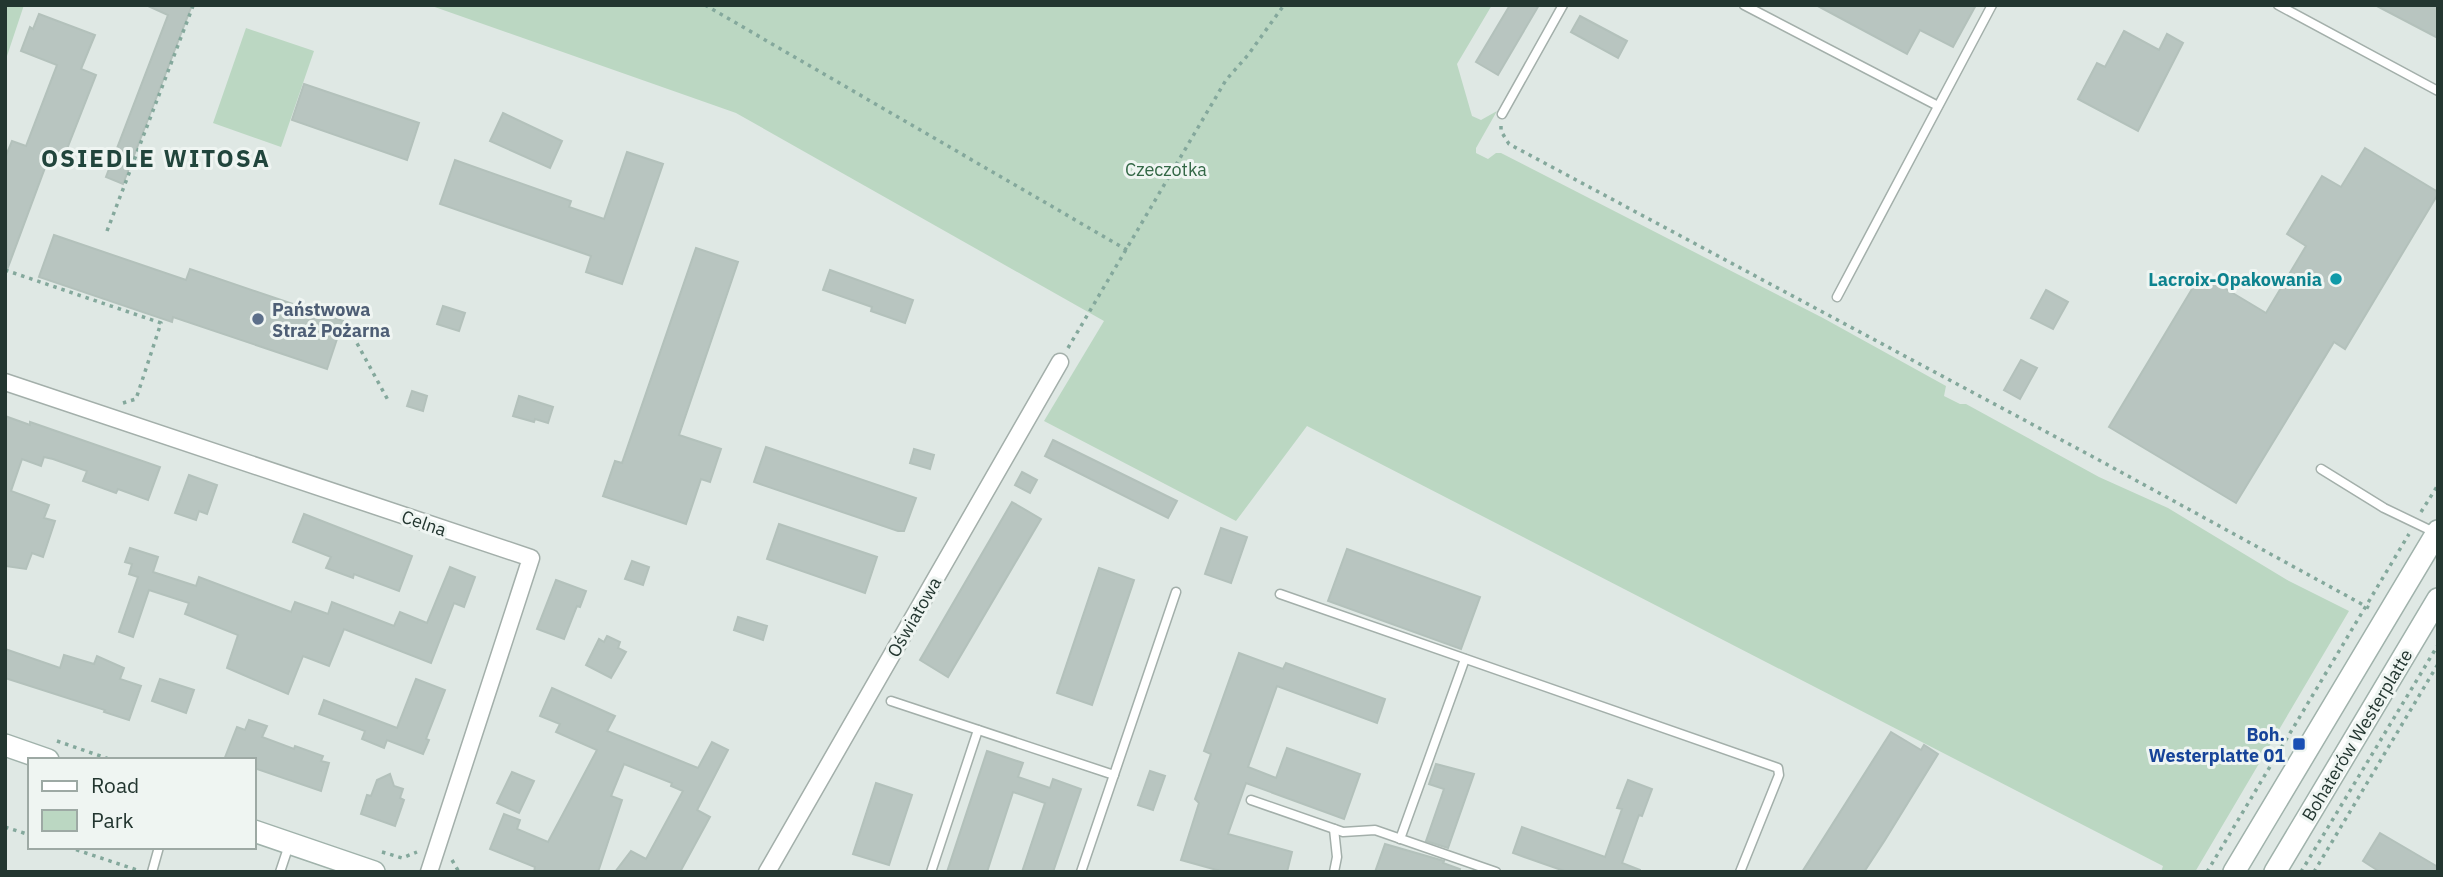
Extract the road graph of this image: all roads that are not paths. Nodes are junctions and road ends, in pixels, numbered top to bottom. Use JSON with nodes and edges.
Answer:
{"nodes":[{"id":1,"x":1563,"y":5,"type":"edge"},
{"id":2,"x":1744,"y":5,"type":"edge"},
{"id":3,"x":1992,"y":5,"type":"edge"},
{"id":4,"x":2278,"y":5,"type":"edge"},
{"id":5,"x":2438,"y":91,"type":"edge"},
{"id":6,"x":1938,"y":106,"type":"junction"},
{"id":7,"x":1502,"y":114,"type":"road end"},
{"id":8,"x":1837,"y":297,"type":"dead end"},
{"id":9,"x":1060,"y":362,"type":"road end"},
{"id":10,"x":5,"y":382,"type":"edge"},
{"id":11,"x":2321,"y":469,"type":"dead end"},
{"id":12,"x":2437,"y":532,"type":"edge"},
{"id":13,"x":1176,"y":592,"type":"dead end"},
{"id":14,"x":1279,"y":594,"type":"dead end"},
{"id":15,"x":2438,"y":599,"type":"edge"},
{"id":16,"x":1465,"y":659,"type":"junction"},
{"id":17,"x":891,"y":701,"type":"dead end"},
{"id":18,"x":978,"y":730,"type":"junction"},
{"id":19,"x":5,"y":745,"type":"edge"},
{"id":20,"x":42,"y":758,"type":"edge"},
{"id":21,"x":1114,"y":775,"type":"junction"},
{"id":22,"x":1251,"y":800,"type":"dead end"},
{"id":23,"x":1335,"y":829,"type":"junction"},
{"id":24,"x":256,"y":832,"type":"edge"},
{"id":25,"x":1400,"y":839,"type":"junction"},
{"id":26,"x":290,"y":843,"type":"junction"},
{"id":27,"x":158,"y":849,"type":"edge"},
{"id":28,"x":152,"y":872,"type":"edge"},
{"id":29,"x":280,"y":872,"type":"edge"},
{"id":30,"x":374,"y":872,"type":"edge"},
{"id":31,"x":429,"y":872,"type":"edge"},
{"id":32,"x":767,"y":872,"type":"edge"},
{"id":33,"x":931,"y":872,"type":"edge"},
{"id":34,"x":1081,"y":872,"type":"edge"},
{"id":35,"x":1334,"y":872,"type":"edge"},
{"id":36,"x":1496,"y":872,"type":"edge"},
{"id":37,"x":1740,"y":872,"type":"edge"},
{"id":38,"x":2234,"y":872,"type":"edge"},
{"id":39,"x":2275,"y":872,"type":"edge"}],
"edges":[{"from":1,"to":7,"type":"lane"},
{"from":2,"to":6,"type":"lane"},
{"from":3,"to":6,"type":"lane"},
{"from":4,"to":5,"type":"lane"},
{"from":6,"to":8,"type":"lane"},
{"from":9,"to":32,"type":"street","name":"Oświatowa"},
{"from":10,"to":31,"type":"street","name":"Celna"},
{"from":11,"to":12,"type":"lane"},
{"from":12,"to":38,"type":"main road","name":"Bohaterów Westerplatte"},
{"from":13,"to":21,"type":"lane"},
{"from":14,"to":16,"type":"lane"},
{"from":15,"to":39,"type":"main road","name":"Bohaterów Westerplatte"},
{"from":16,"to":25,"type":"lane"},
{"from":16,"to":37,"type":"lane"},
{"from":17,"to":18,"type":"lane"},
{"from":18,"to":21,"type":"lane"},
{"from":18,"to":33,"type":"lane"},
{"from":19,"to":20,"type":"main road"},
{"from":21,"to":34,"type":"lane"},
{"from":22,"to":23,"type":"lane"},
{"from":23,"to":25,"type":"lane"},
{"from":23,"to":35,"type":"lane"},
{"from":24,"to":26,"type":"main road"},
{"from":25,"to":36,"type":"lane"},
{"from":26,"to":29,"type":"lane"},
{"from":26,"to":30,"type":"main road"},
{"from":27,"to":28,"type":"lane"}]}
